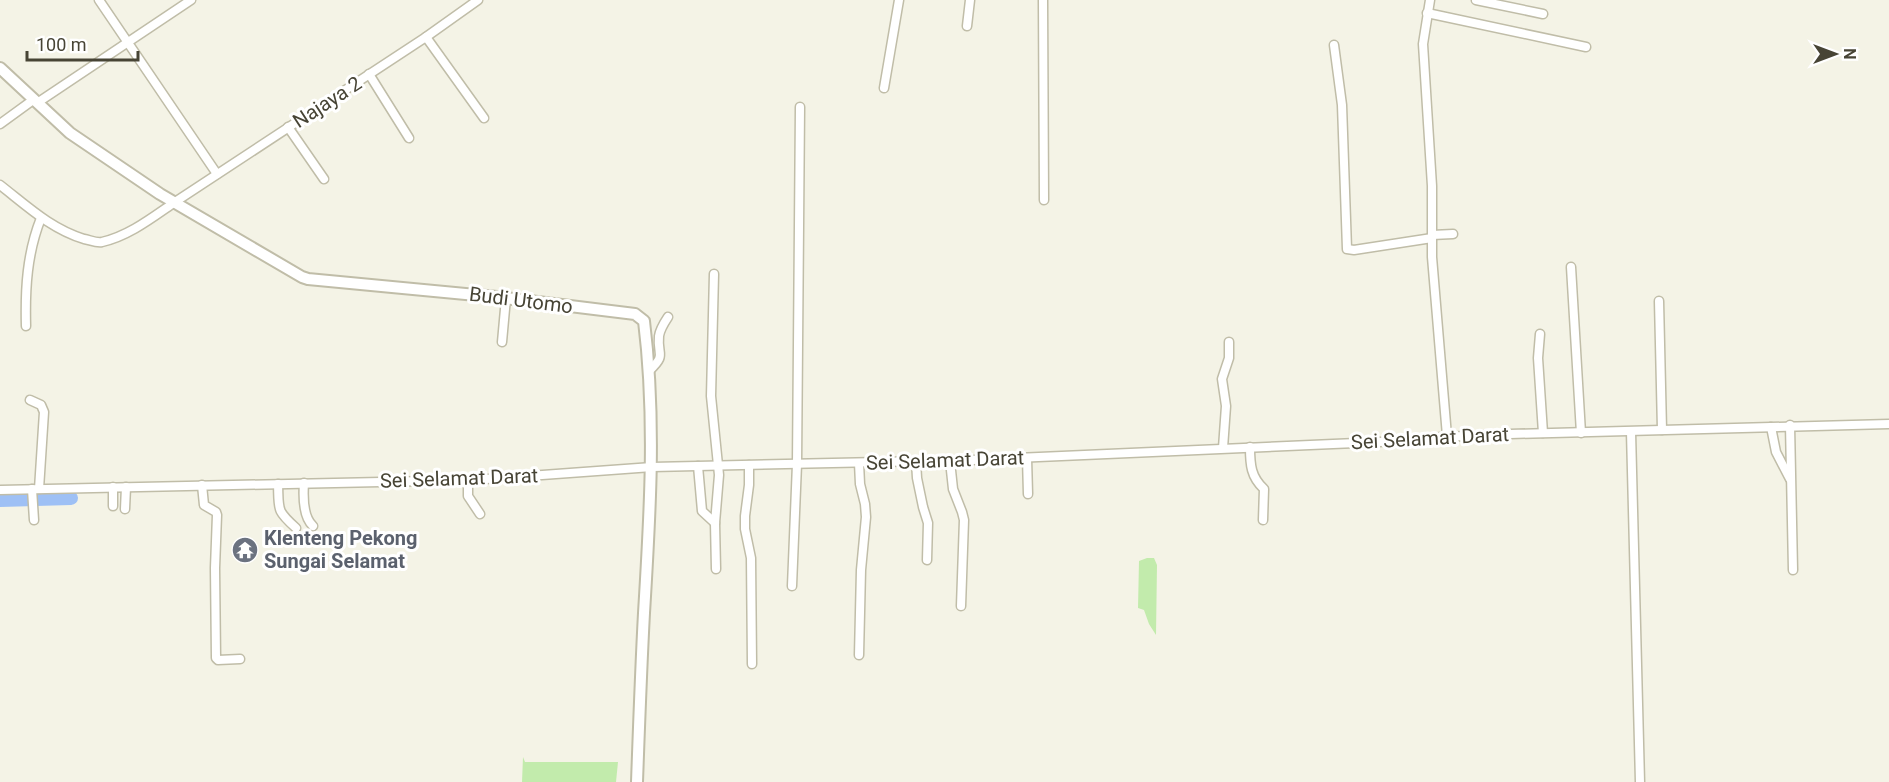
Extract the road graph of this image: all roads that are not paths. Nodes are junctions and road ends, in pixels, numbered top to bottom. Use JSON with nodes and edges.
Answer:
{"nodes":[{"id":1,"x":99,"y":0,"type":"edge"},
{"id":2,"x":191,"y":0,"type":"edge"},
{"id":3,"x":478,"y":0,"type":"edge"},
{"id":4,"x":898,"y":0,"type":"edge"},
{"id":5,"x":970,"y":0,"type":"edge"},
{"id":6,"x":1043,"y":0,"type":"edge"},
{"id":7,"x":1430,"y":0,"type":"edge"},
{"id":8,"x":1476,"y":0,"type":"edge"},
{"id":9,"x":1427,"y":13,"type":"junction"},
{"id":10,"x":1543,"y":14,"type":"dead end"},
{"id":11,"x":968,"y":26,"type":"dead end"},
{"id":12,"x":426,"y":37,"type":"junction"},
{"id":13,"x":128,"y":42,"type":"junction"},
{"id":14,"x":1334,"y":45,"type":"dead end"},
{"id":15,"x":1586,"y":47,"type":"dead end"},
{"id":16,"x":0,"y":68,"type":"edge"},
{"id":17,"x":369,"y":74,"type":"junction"},
{"id":18,"x":884,"y":88,"type":"dead end"},
{"id":19,"x":35,"y":102,"type":"junction"},
{"id":20,"x":800,"y":107,"type":"dead end"},
{"id":21,"x":484,"y":118,"type":"dead end"},
{"id":22,"x":0,"y":124,"type":"edge"},
{"id":23,"x":288,"y":127,"type":"junction"},
{"id":24,"x":409,"y":138,"type":"dead end"},
{"id":25,"x":217,"y":174,"type":"junction"},
{"id":26,"x":324,"y":179,"type":"dead end"},
{"id":27,"x":0,"y":185,"type":"edge"},
{"id":28,"x":1044,"y":200,"type":"dead end"},
{"id":29,"x":175,"y":202,"type":"junction"},
{"id":30,"x":41,"y":218,"type":"junction"},
{"id":31,"x":1453,"y":234,"type":"dead end"},
{"id":32,"x":1432,"y":236,"type":"junction"},
{"id":33,"x":1571,"y":267,"type":"dead end"},
{"id":34,"x":714,"y":274,"type":"dead end"},
{"id":35,"x":506,"y":298,"type":"junction"},
{"id":36,"x":1659,"y":301,"type":"dead end"},
{"id":37,"x":668,"y":317,"type":"dead end"},
{"id":38,"x":26,"y":326,"type":"dead end"},
{"id":39,"x":1540,"y":334,"type":"dead end"},
{"id":40,"x":502,"y":342,"type":"dead end"},
{"id":41,"x":1229,"y":342,"type":"dead end"},
{"id":42,"x":649,"y":371,"type":"junction"},
{"id":43,"x":30,"y":400,"type":"dead end"},
{"id":44,"x":1889,"y":424,"type":"edge"},
{"id":45,"x":1790,"y":425,"type":"junction"},
{"id":46,"x":1662,"y":430,"type":"junction"},
{"id":47,"x":1772,"y":431,"type":"junction"},
{"id":48,"x":1630,"y":432,"type":"junction"},
{"id":49,"x":1543,"y":433,"type":"junction"},
{"id":50,"x":1581,"y":433,"type":"junction"},
{"id":51,"x":1448,"y":436,"type":"junction"},
{"id":52,"x":1223,"y":448,"type":"junction"},
{"id":53,"x":1250,"y":450,"type":"junction"},
{"id":54,"x":1027,"y":461,"type":"junction"},
{"id":55,"x":917,"y":464,"type":"junction"},
{"id":56,"x":951,"y":464,"type":"junction"},
{"id":57,"x":749,"y":465,"type":"junction"},
{"id":58,"x":698,"y":466,"type":"junction"},
{"id":59,"x":796,"y":467,"type":"junction"},
{"id":60,"x":860,"y":467,"type":"junction"},
{"id":61,"x":718,"y":470,"type":"junction"},
{"id":62,"x":652,"y":471,"type":"junction"},
{"id":63,"x":467,"y":482,"type":"junction"},
{"id":64,"x":1792,"y":482,"type":"junction"},
{"id":65,"x":304,"y":483,"type":"junction"},
{"id":66,"x":278,"y":484,"type":"junction"},
{"id":67,"x":202,"y":487,"type":"junction"},
{"id":68,"x":36,"y":489,"type":"junction"},
{"id":69,"x":113,"y":489,"type":"junction"},
{"id":70,"x":0,"y":490,"type":"edge"},
{"id":71,"x":126,"y":490,"type":"junction"},
{"id":72,"x":1028,"y":494,"type":"dead end"},
{"id":73,"x":113,"y":506,"type":"dead end"},
{"id":74,"x":125,"y":509,"type":"dead end"},
{"id":75,"x":480,"y":514,"type":"dead end"},
{"id":76,"x":34,"y":520,"type":"dead end"},
{"id":77,"x":1263,"y":520,"type":"dead end"},
{"id":78,"x":715,"y":523,"type":"junction"},
{"id":79,"x":313,"y":526,"type":"dead end"},
{"id":80,"x":296,"y":528,"type":"dead end"},
{"id":81,"x":927,"y":560,"type":"dead end"},
{"id":82,"x":716,"y":569,"type":"dead end"},
{"id":83,"x":1793,"y":570,"type":"dead end"},
{"id":84,"x":792,"y":585,"type":"dead end"},
{"id":85,"x":961,"y":606,"type":"dead end"},
{"id":86,"x":859,"y":655,"type":"dead end"},
{"id":87,"x":240,"y":659,"type":"dead end"},
{"id":88,"x":752,"y":664,"type":"dead end"},
{"id":89,"x":637,"y":782,"type":"edge"},
{"id":90,"x":1640,"y":782,"type":"edge"}],
"edges":[{"from":1,"to":13,"type":"street"},
{"from":2,"to":13,"type":"street"},
{"from":3,"to":12,"type":"street","name":"Najaya 2"},
{"from":4,"to":18,"type":"street"},
{"from":5,"to":11,"type":"street"},
{"from":6,"to":28,"type":"street"},
{"from":7,"to":9,"type":"street"},
{"from":8,"to":10,"type":"street"},
{"from":9,"to":15,"type":"street"},
{"from":9,"to":32,"type":"street"},
{"from":12,"to":17,"type":"street","name":"Najaya 2"},
{"from":12,"to":21,"type":"street"},
{"from":13,"to":19,"type":"street"},
{"from":13,"to":25,"type":"street"},
{"from":14,"to":32,"type":"street"},
{"from":16,"to":19,"type":"street","name":"Budi Utomo"},
{"from":17,"to":23,"type":"street","name":"Najaya 2"},
{"from":17,"to":24,"type":"street"},
{"from":19,"to":22,"type":"street"},
{"from":19,"to":29,"type":"street","name":"Budi Utomo"},
{"from":20,"to":59,"type":"street"},
{"from":23,"to":25,"type":"street","name":"Najaya 2"},
{"from":23,"to":26,"type":"street"},
{"from":25,"to":29,"type":"street","name":"Najaya 2"},
{"from":27,"to":30,"type":"street"},
{"from":29,"to":30,"type":"street","name":"Najaya 2"},
{"from":29,"to":35,"type":"street","name":"Budi Utomo"},
{"from":30,"to":38,"type":"street"},
{"from":31,"to":32,"type":"street"},
{"from":32,"to":51,"type":"street"},
{"from":33,"to":50,"type":"street"},
{"from":34,"to":61,"type":"street"},
{"from":35,"to":40,"type":"street"},
{"from":35,"to":42,"type":"street","name":"Budi Utomo"},
{"from":36,"to":46,"type":"street"},
{"from":37,"to":42,"type":"street"},
{"from":39,"to":49,"type":"street"},
{"from":41,"to":52,"type":"street"},
{"from":42,"to":62,"type":"street","name":"Budi Utomo"},
{"from":43,"to":68,"type":"street"},
{"from":44,"to":45,"type":"street","name":"Sei Selamat Darat"},
{"from":45,"to":47,"type":"street","name":"Sei Selamat Darat"},
{"from":45,"to":64,"type":"street"},
{"from":46,"to":47,"type":"street","name":"Sei Selamat Darat"},
{"from":46,"to":48,"type":"street","name":"Sei Selamat Darat"},
{"from":47,"to":64,"type":"street"},
{"from":48,"to":50,"type":"street","name":"Sei Selamat Darat"},
{"from":48,"to":90,"type":"street"},
{"from":49,"to":50,"type":"street","name":"Sei Selamat Darat"},
{"from":49,"to":51,"type":"street","name":"Sei Selamat Darat"},
{"from":51,"to":53,"type":"street","name":"Sei Selamat Darat"},
{"from":52,"to":53,"type":"street","name":"Sei Selamat Darat"},
{"from":52,"to":54,"type":"street","name":"Sei Selamat Darat"},
{"from":53,"to":77,"type":"street"},
{"from":54,"to":56,"type":"street","name":"Sei Selamat Darat"},
{"from":54,"to":72,"type":"street"},
{"from":55,"to":56,"type":"street","name":"Sei Selamat Darat"},
{"from":55,"to":60,"type":"street","name":"Sei Selamat Darat"},
{"from":55,"to":81,"type":"street"},
{"from":56,"to":85,"type":"street"},
{"from":57,"to":59,"type":"street","name":"Sei Selamat Darat"},
{"from":57,"to":61,"type":"street","name":"Sei Selamat Darat"},
{"from":57,"to":88,"type":"street"},
{"from":58,"to":61,"type":"street","name":"Sei Selamat Darat"},
{"from":58,"to":62,"type":"street","name":"Sei Selamat Darat"},
{"from":58,"to":78,"type":"street"},
{"from":59,"to":60,"type":"street","name":"Sei Selamat Darat"},
{"from":59,"to":84,"type":"street"},
{"from":60,"to":86,"type":"street"},
{"from":61,"to":78,"type":"street"},
{"from":62,"to":63,"type":"street","name":"Sei Selamat Darat"},
{"from":62,"to":89,"type":"street","name":"Budi Utomo"},
{"from":63,"to":65,"type":"street","name":"Sei Selamat Darat"},
{"from":63,"to":75,"type":"street"},
{"from":64,"to":83,"type":"street"},
{"from":65,"to":66,"type":"street","name":"Sei Selamat Darat"},
{"from":65,"to":79,"type":"street"},
{"from":66,"to":67,"type":"street","name":"Sei Selamat Darat"},
{"from":66,"to":80,"type":"street"},
{"from":67,"to":71,"type":"street","name":"Sei Selamat Darat"},
{"from":67,"to":87,"type":"street"},
{"from":68,"to":69,"type":"street","name":"Sei Selamat Darat"},
{"from":68,"to":70,"type":"street","name":"Sei Selamat Darat"},
{"from":68,"to":76,"type":"street"},
{"from":69,"to":71,"type":"street","name":"Sei Selamat Darat"},
{"from":69,"to":73,"type":"street"},
{"from":71,"to":74,"type":"street"},
{"from":78,"to":82,"type":"street"}]}
